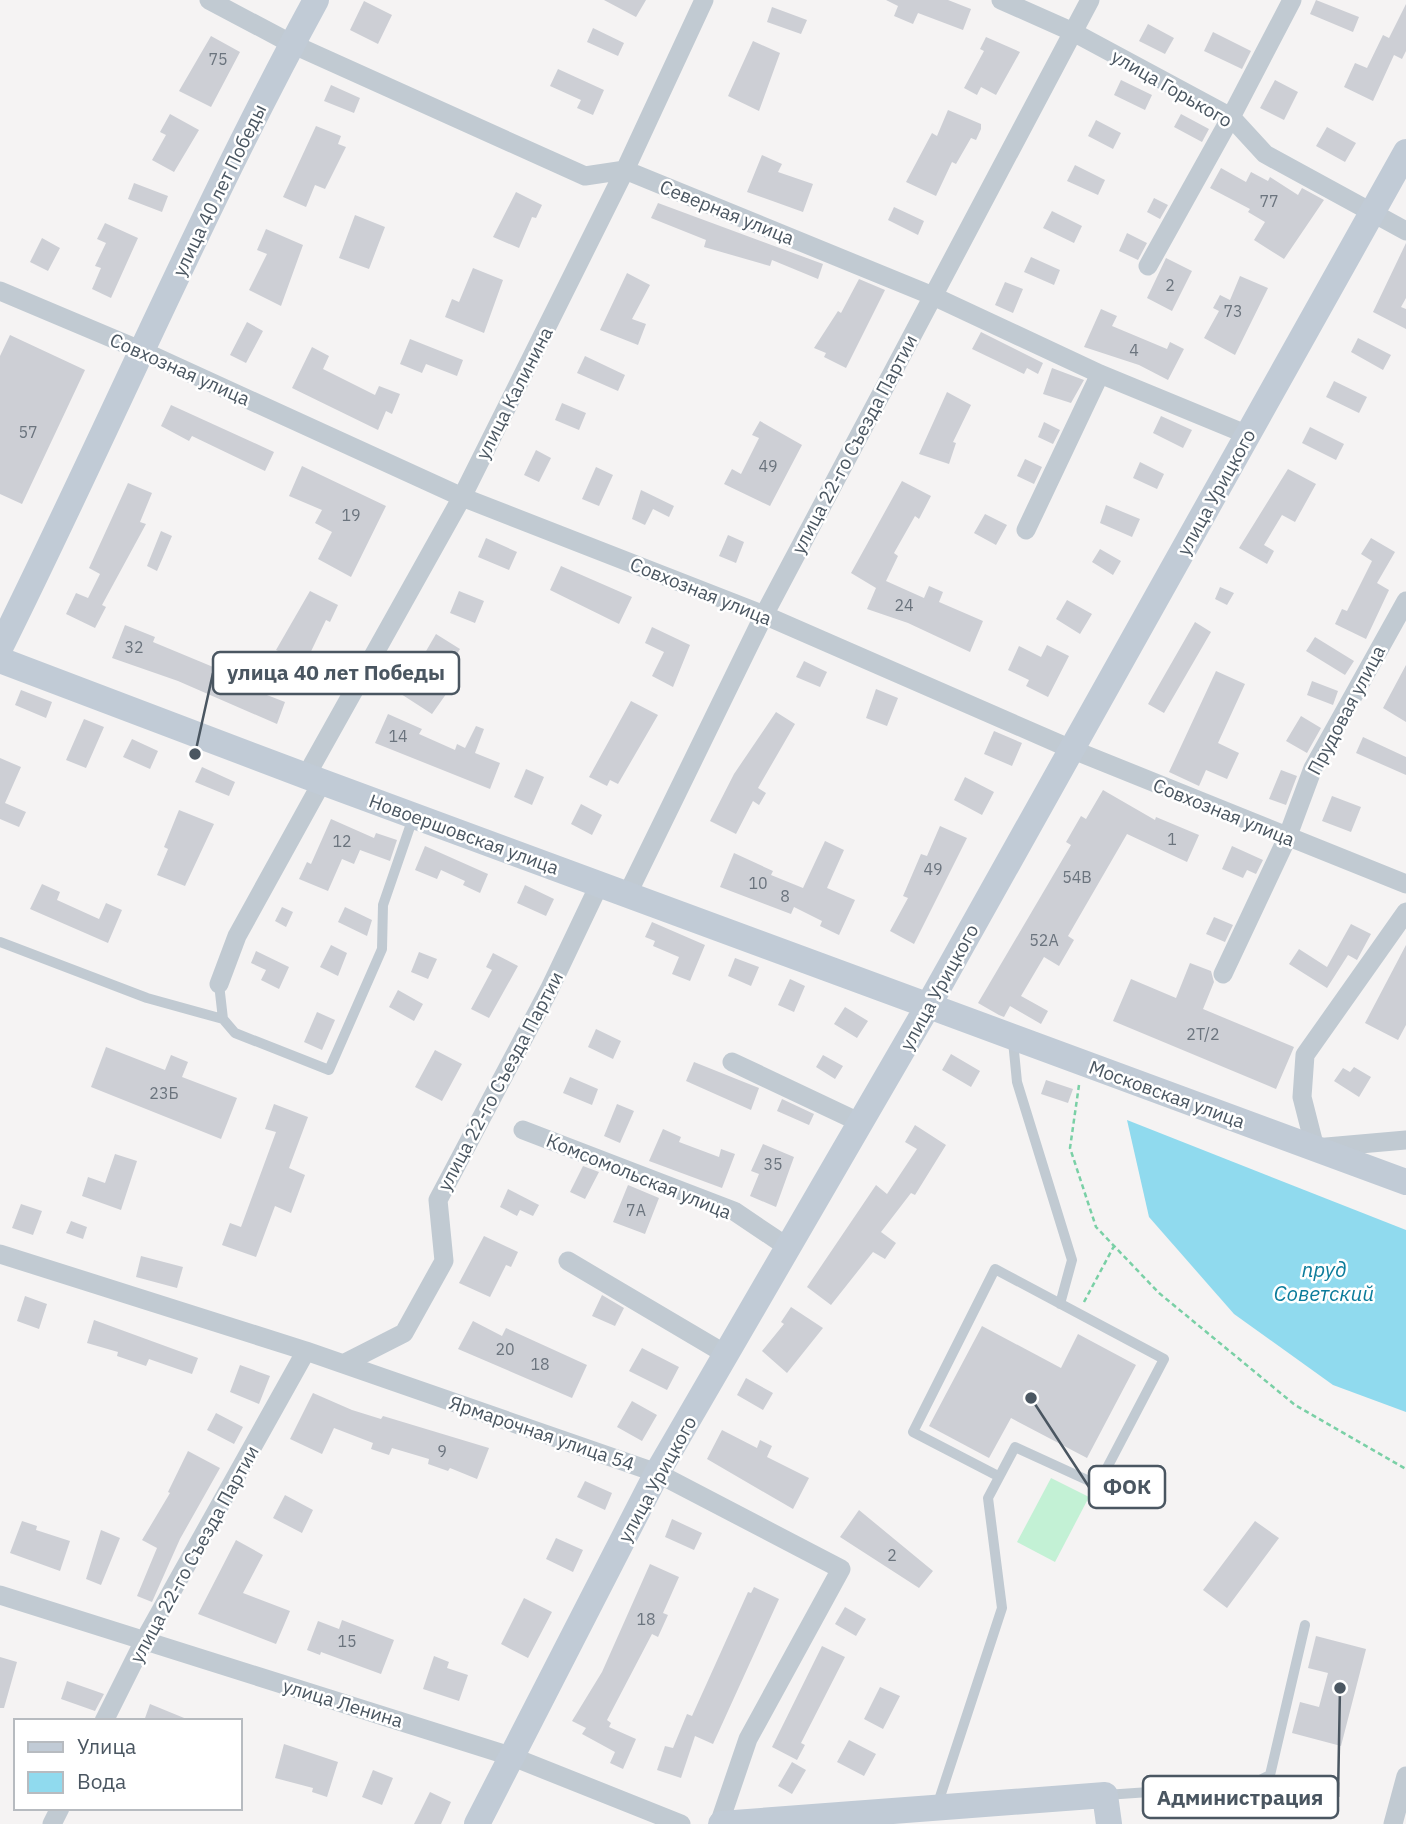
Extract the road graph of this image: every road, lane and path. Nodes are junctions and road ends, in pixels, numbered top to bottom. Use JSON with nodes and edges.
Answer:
{"nodes":[{"id":1,"x":209,"y":0,"type":"edge"},
{"id":2,"x":316,"y":0,"type":"edge"},
{"id":3,"x":704,"y":0,"type":"edge"},
{"id":4,"x":1001,"y":0,"type":"edge"},
{"id":5,"x":1090,"y":0,"type":"edge"},
{"id":6,"x":1292,"y":0,"type":"edge"},
{"id":7,"x":1073,"y":32,"type":"junction"},
{"id":8,"x":292,"y":44,"type":"junction"},
{"id":9,"x":1231,"y":117,"type":"junction"},
{"id":10,"x":1406,"y":152,"type":"edge"},
{"id":11,"x":625,"y":170,"type":"junction"},
{"id":12,"x":1374,"y":214,"type":"junction"},
{"id":13,"x":1406,"y":231,"type":"edge"},
{"id":14,"x":1148,"y":266,"type":"dead end"},
{"id":15,"x":0,"y":291,"type":"edge"},
{"id":16,"x":933,"y":296,"type":"junction"},
{"id":17,"x":139,"y":350,"type":"junction"},
{"id":18,"x":1100,"y":374,"type":"junction"},
{"id":19,"x":1248,"y":435,"type":"junction"},
{"id":20,"x":462,"y":497,"type":"junction"},
{"id":21,"x":1026,"y":530,"type":"dead end"},
{"id":22,"x":1406,"y":601,"type":"edge"},
{"id":23,"x":764,"y":615,"type":"junction"},
{"id":24,"x":0,"y":648,"type":"edge"},
{"id":25,"x":0,"y":660,"type":"edge"},
{"id":26,"x":1071,"y":749,"type":"junction"},
{"id":27,"x":314,"y":779,"type":"junction"},
{"id":28,"x":414,"y":816,"type":"junction"},
{"id":29,"x":1287,"y":838,"type":"junction"},
{"id":30,"x":600,"y":883,"type":"junction"},
{"id":31,"x":1406,"y":884,"type":"edge"},
{"id":32,"x":628,"y":893,"type":"junction"},
{"id":33,"x":1406,"y":912,"type":"edge"},
{"id":34,"x":0,"y":942,"type":"edge"},
{"id":35,"x":1223,"y":974,"type":"dead end"},
{"id":36,"x":219,"y":984,"type":"joint"},
{"id":37,"x":928,"y":1006,"type":"junction"},
{"id":38,"x":223,"y":1018,"type":"junction"},
{"id":39,"x":1013,"y":1037,"type":"junction"},
{"id":40,"x":732,"y":1062,"type":"dead end"},
{"id":41,"x":1084,"y":1063,"type":"junction"},
{"id":42,"x":861,"y":1123,"type":"junction"},
{"id":43,"x":523,"y":1130,"type":"dead end"},
{"id":44,"x":1406,"y":1140,"type":"edge"},
{"id":45,"x":1315,"y":1148,"type":"junction"},
{"id":46,"x":1406,"y":1182,"type":"edge"},
{"id":47,"x":1114,"y":1246,"type":"junction"},
{"id":48,"x":789,"y":1248,"type":"junction"},
{"id":49,"x":0,"y":1254,"type":"edge"},
{"id":50,"x":568,"y":1261,"type":"dead end"},
{"id":51,"x":1060,"y":1304,"type":"junction"},
{"id":52,"x":1078,"y":1313,"type":"junction"},
{"id":53,"x":306,"y":1351,"type":"junction"},
{"id":54,"x":727,"y":1356,"type":"junction"},
{"id":55,"x":343,"y":1364,"type":"junction"},
{"id":56,"x":1406,"y":1469,"type":"edge"},
{"id":57,"x":657,"y":1473,"type":"junction"},
{"id":58,"x":998,"y":1476,"type":"junction"},
{"id":59,"x":0,"y":1595,"type":"edge"},
{"id":60,"x":1305,"y":1625,"type":"dead end"},
{"id":61,"x":144,"y":1641,"type":"junction"},
{"id":62,"x":105,"y":1719,"type":"edge"},
{"id":63,"x":513,"y":1757,"type":"junction"},
{"id":64,"x":1406,"y":1776,"type":"edge"},
{"id":65,"x":1105,"y":1796,"type":"junction"},
{"id":66,"x":936,"y":1807,"type":"junction"},
{"id":67,"x":477,"y":1824,"type":"edge"},
{"id":68,"x":681,"y":1824,"type":"edge"},
{"id":69,"x":720,"y":1824,"type":"edge"},
{"id":70,"x":1109,"y":1824,"type":"edge"},
{"id":71,"x":1393,"y":1824,"type":"edge"}],
"edges":[{"from":1,"to":8,"type":"street"},
{"from":2,"to":8,"type":"street","name":"улица 40 лет Победы"},
{"from":3,"to":11,"type":"street","name":"улица Калинина"},
{"from":4,"to":7,"type":"street","name":"улица Горького"},
{"from":5,"to":7,"type":"street","name":"улица 22-го Съезда Партии"},
{"from":6,"to":9,"type":"street"},
{"from":7,"to":9,"type":"street","name":"улица Горького"},
{"from":7,"to":16,"type":"street","name":"улица 22-го Съезда Партии"},
{"from":8,"to":11,"type":"street"},
{"from":8,"to":17,"type":"street","name":"улица 40 лет Победы"},
{"from":9,"to":12,"type":"street","name":"улица Горького"},
{"from":9,"to":14,"type":"street"},
{"from":10,"to":12,"type":"street","name":"улица Урицкого"},
{"from":11,"to":16,"type":"street","name":"Северная улица"},
{"from":11,"to":20,"type":"street","name":"улица Калинина"},
{"from":12,"to":13,"type":"street","name":"улица Горького"},
{"from":12,"to":19,"type":"street","name":"улица Урицкого"},
{"from":15,"to":17,"type":"street","name":"Совхозная улица"},
{"from":16,"to":18,"type":"street","name":"Северная улица"},
{"from":16,"to":23,"type":"street","name":"улица 22-го Съезда Партии"},
{"from":17,"to":20,"type":"street","name":"Совхозная улица"},
{"from":17,"to":24,"type":"street","name":"улица 40 лет Победы"},
{"from":18,"to":19,"type":"street","name":"Северная улица"},
{"from":18,"to":21,"type":"street"},
{"from":19,"to":26,"type":"street","name":"улица Урицкого"},
{"from":20,"to":23,"type":"street","name":"Совхозная улица"},
{"from":20,"to":27,"type":"street","name":"улица Калинина"},
{"from":22,"to":29,"type":"street","name":"Прудовая улица"},
{"from":23,"to":26,"type":"street","name":"Совхозная улица"},
{"from":23,"to":32,"type":"street","name":"улица 22-го Съезда Партии"},
{"from":25,"to":27,"type":"street","name":"Новоершовская улица"},
{"from":26,"to":29,"type":"street","name":"Совхозная улица"},
{"from":26,"to":37,"type":"street","name":"улица Урицкого"},
{"from":27,"to":28,"type":"street","name":"Новоершовская улица"},
{"from":27,"to":36,"type":"street","name":"улица Калинина"},
{"from":28,"to":30,"type":"street","name":"Новоершовская улица"},
{"from":28,"to":38,"type":"lane"},
{"from":29,"to":31,"type":"street","name":"Совхозная улица"},
{"from":29,"to":35,"type":"street","name":"Прудовая улица"},
{"from":30,"to":32,"type":"street","name":"Новоершовская улица"},
{"from":30,"to":55,"type":"street","name":"улица 22-го Съезда Партии"},
{"from":32,"to":37,"type":"street","name":"Новоершовская улица"},
{"from":33,"to":45,"type":"street"},
{"from":34,"to":38,"type":"lane"},
{"from":36,"to":38,"type":"lane"},
{"from":37,"to":39,"type":"street","name":"Московская улица"},
{"from":37,"to":42,"type":"street","name":"улица Урицкого"},
{"from":39,"to":41,"type":"street","name":"Московская улица"},
{"from":39,"to":51,"type":"lane"},
{"from":40,"to":42,"type":"street"},
{"from":41,"to":45,"type":"street","name":"Московская улица"},
{"from":41,"to":47,"type":"path"},
{"from":42,"to":48,"type":"street","name":"улица Урицкого"},
{"from":43,"to":48,"type":"street","name":"Комсомольская улица"},
{"from":44,"to":45,"type":"street"},
{"from":45,"to":46,"type":"street","name":"Московская улица"},
{"from":47,"to":52,"type":"path"},
{"from":47,"to":56,"type":"path"},
{"from":48,"to":54,"type":"street","name":"улица Урицкого"},
{"from":49,"to":53,"type":"street","name":"Ярмарочная улица 54"},
{"from":50,"to":54,"type":"street"},
{"from":51,"to":52,"type":"lane"},
{"from":51,"to":58,"type":"lane"},
{"from":52,"to":58,"type":"lane"},
{"from":53,"to":55,"type":"street","name":"Ярмарочная улица 54"},
{"from":53,"to":61,"type":"street","name":"улица 22-го Съезда Партии"},
{"from":54,"to":57,"type":"street","name":"улица Урицкого"},
{"from":55,"to":57,"type":"street","name":"Ярмарочная улица 54"},
{"from":57,"to":63,"type":"street","name":"улица Урицкого"},
{"from":57,"to":69,"type":"street","name":"Ярмарочная улица 54"},
{"from":58,"to":66,"type":"lane"},
{"from":59,"to":61,"type":"street","name":"улица Ленина"},
{"from":60,"to":65,"type":"lane"},
{"from":61,"to":62,"type":"street","name":"улица 22-го Съезда Партии"},
{"from":61,"to":63,"type":"street","name":"улица Ленина"},
{"from":63,"to":67,"type":"street","name":"улица Урицкого"},
{"from":63,"to":68,"type":"street","name":"улица Ленина"},
{"from":64,"to":71,"type":"street"},
{"from":65,"to":66,"type":"street"},
{"from":65,"to":70,"type":"street"},
{"from":66,"to":69,"type":"street"}]}
